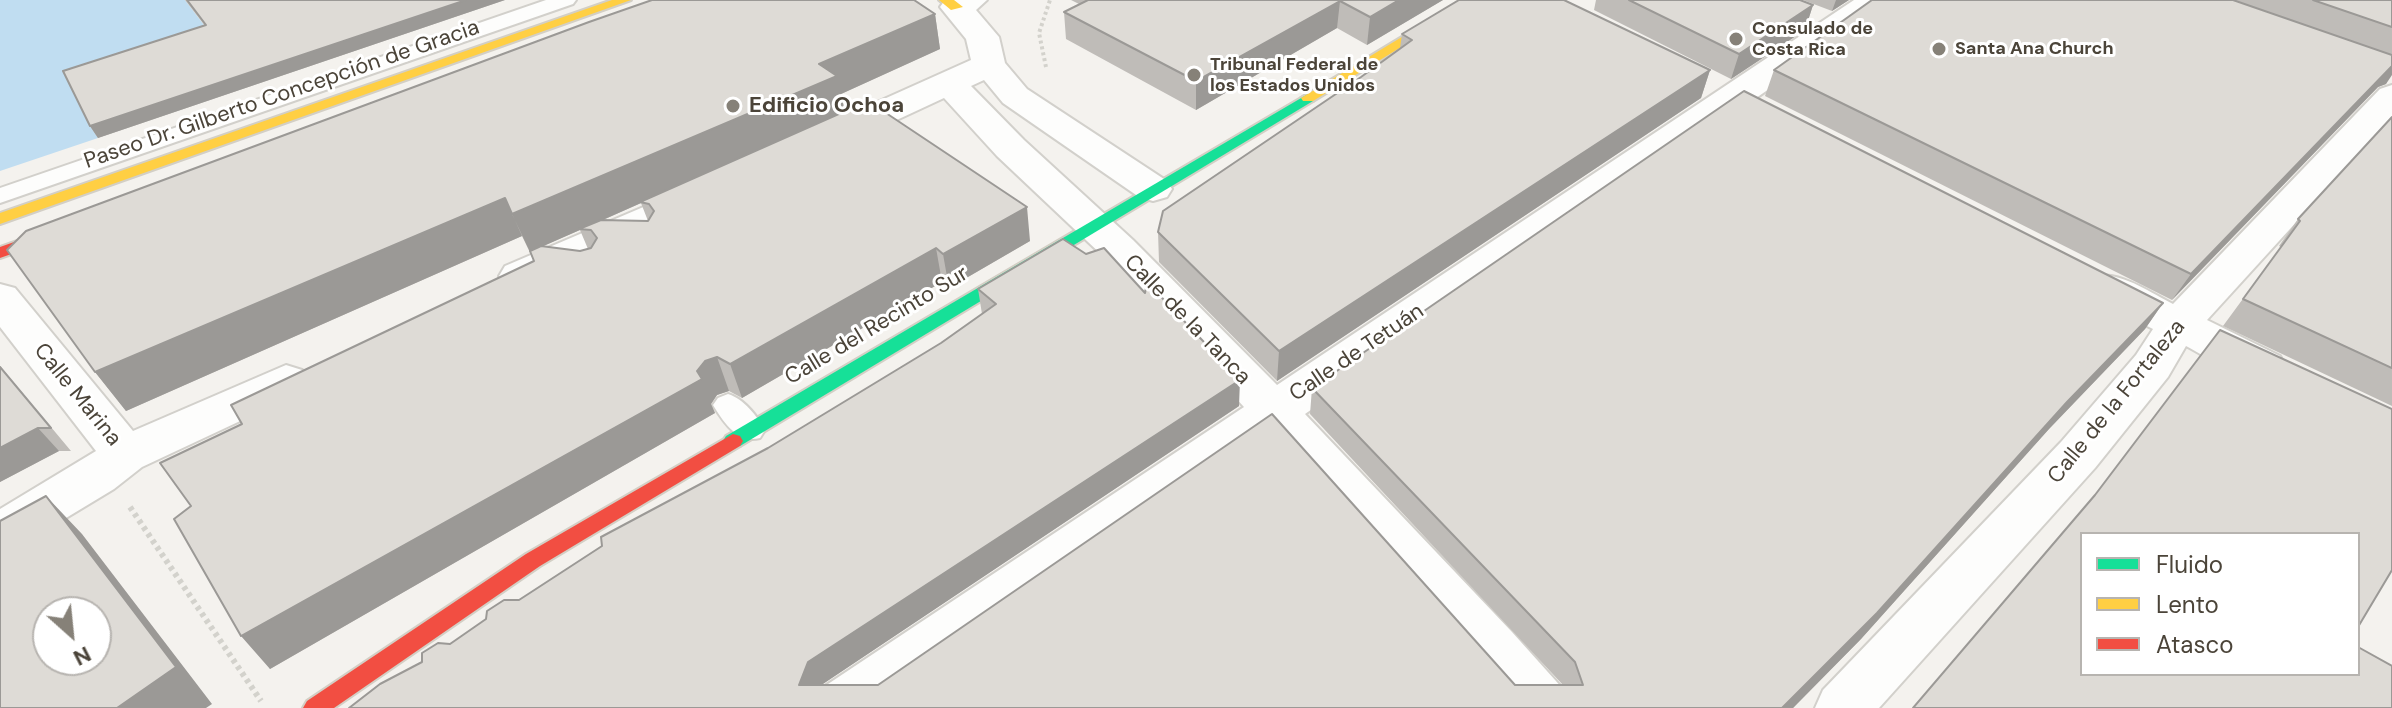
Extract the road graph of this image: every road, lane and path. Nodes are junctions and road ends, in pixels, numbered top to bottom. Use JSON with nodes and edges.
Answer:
{"nodes":[{"id":1,"x":566,"y":0,"type":"edge"},
{"id":2,"x":625,"y":0,"type":"edge"},
{"id":3,"x":1050,"y":0,"type":"edge"},
{"id":4,"x":1472,"y":0,"type":"edge"},
{"id":5,"x":1875,"y":0,"type":"edge"},
{"id":6,"x":957,"y":2,"type":"edge"},
{"id":7,"x":989,"y":65,"type":"junction"},
{"id":8,"x":1046,"y":70,"type":"dead end"},
{"id":9,"x":2387,"y":79,"type":"edge"},
{"id":10,"x":950,"y":83,"type":"junction"},
{"id":11,"x":1717,"y":89,"type":"junction"},
{"id":12,"x":1771,"y":117,"type":"edge"},
{"id":13,"x":794,"y":153,"type":"edge"},
{"id":14,"x":737,"y":178,"type":"edge"},
{"id":15,"x":1153,"y":189,"type":"junction"},
{"id":16,"x":0,"y":196,"type":"edge"},
{"id":17,"x":0,"y":219,"type":"edge"},
{"id":18,"x":88,"y":221,"type":"edge"},
{"id":19,"x":1094,"y":224,"type":"junction"},
{"id":20,"x":651,"y":246,"type":"edge"},
{"id":21,"x":0,"y":253,"type":"edge"},
{"id":22,"x":594,"y":257,"type":"junction"},
{"id":23,"x":2071,"y":271,"type":"edge"},
{"id":24,"x":482,"y":293,"type":"edge"},
{"id":25,"x":0,"y":298,"type":"edge"},
{"id":26,"x":2178,"y":325,"type":"junction"},
{"id":27,"x":325,"y":364,"type":"edge"},
{"id":28,"x":2306,"y":388,"type":"edge"},
{"id":29,"x":728,"y":405,"type":"dead end"},
{"id":30,"x":1273,"y":409,"type":"junction"},
{"id":31,"x":750,"y":430,"type":"junction"},
{"id":32,"x":125,"y":454,"type":"junction"},
{"id":33,"x":128,"y":505,"type":"dead end"},
{"id":34,"x":0,"y":533,"type":"edge"},
{"id":35,"x":266,"y":708,"type":"edge"},
{"id":36,"x":315,"y":708,"type":"edge"},
{"id":37,"x":839,"y":708,"type":"edge"},
{"id":38,"x":1544,"y":708,"type":"edge"},
{"id":39,"x":1843,"y":708,"type":"edge"}],
"edges":[{"from":1,"to":16,"type":"lane"},
{"from":2,"to":17,"type":"street","name":"Paseo Dr. Gilberto Concepción de Gracia"},
{"from":3,"to":8,"type":"path"},
{"from":4,"to":15,"type":"street","name":"Calle del Recinto Sur"},
{"from":5,"to":11,"type":"street","name":"Calle de Tetuán"},
{"from":6,"to":7,"type":"street"},
{"from":7,"to":10,"type":"street"},
{"from":7,"to":15,"type":"street"},
{"from":9,"to":26,"type":"street","name":"Calle de la Fortaleza"},
{"from":10,"to":13,"type":"street"},
{"from":10,"to":19,"type":"street","name":"Calle de la Tanca"},
{"from":11,"to":12,"type":"street"},
{"from":11,"to":30,"type":"street","name":"Calle de Tetuán"},
{"from":14,"to":22,"type":"street"},
{"from":15,"to":19,"type":"street","name":"Calle del Recinto Sur"},
{"from":18,"to":21,"type":"street"},
{"from":19,"to":30,"type":"street","name":"Calle de la Tanca"},
{"from":19,"to":31,"type":"street","name":"Calle del Recinto Sur"},
{"from":20,"to":22,"type":"lane"},
{"from":22,"to":24,"type":"street"},
{"from":23,"to":26,"type":"street"},
{"from":25,"to":32,"type":"street","name":"Calle Marina"},
{"from":26,"to":28,"type":"street"},
{"from":26,"to":39,"type":"street","name":"Calle de la Fortaleza"},
{"from":27,"to":32,"type":"street"},
{"from":29,"to":31,"type":"lane"},
{"from":30,"to":37,"type":"street","name":"Calle de Tetuán"},
{"from":30,"to":38,"type":"street","name":"Calle de la Tanca"},
{"from":31,"to":36,"type":"street","name":"Calle del Recinto Sur"},
{"from":32,"to":34,"type":"street"},
{"from":33,"to":35,"type":"path"}]}
